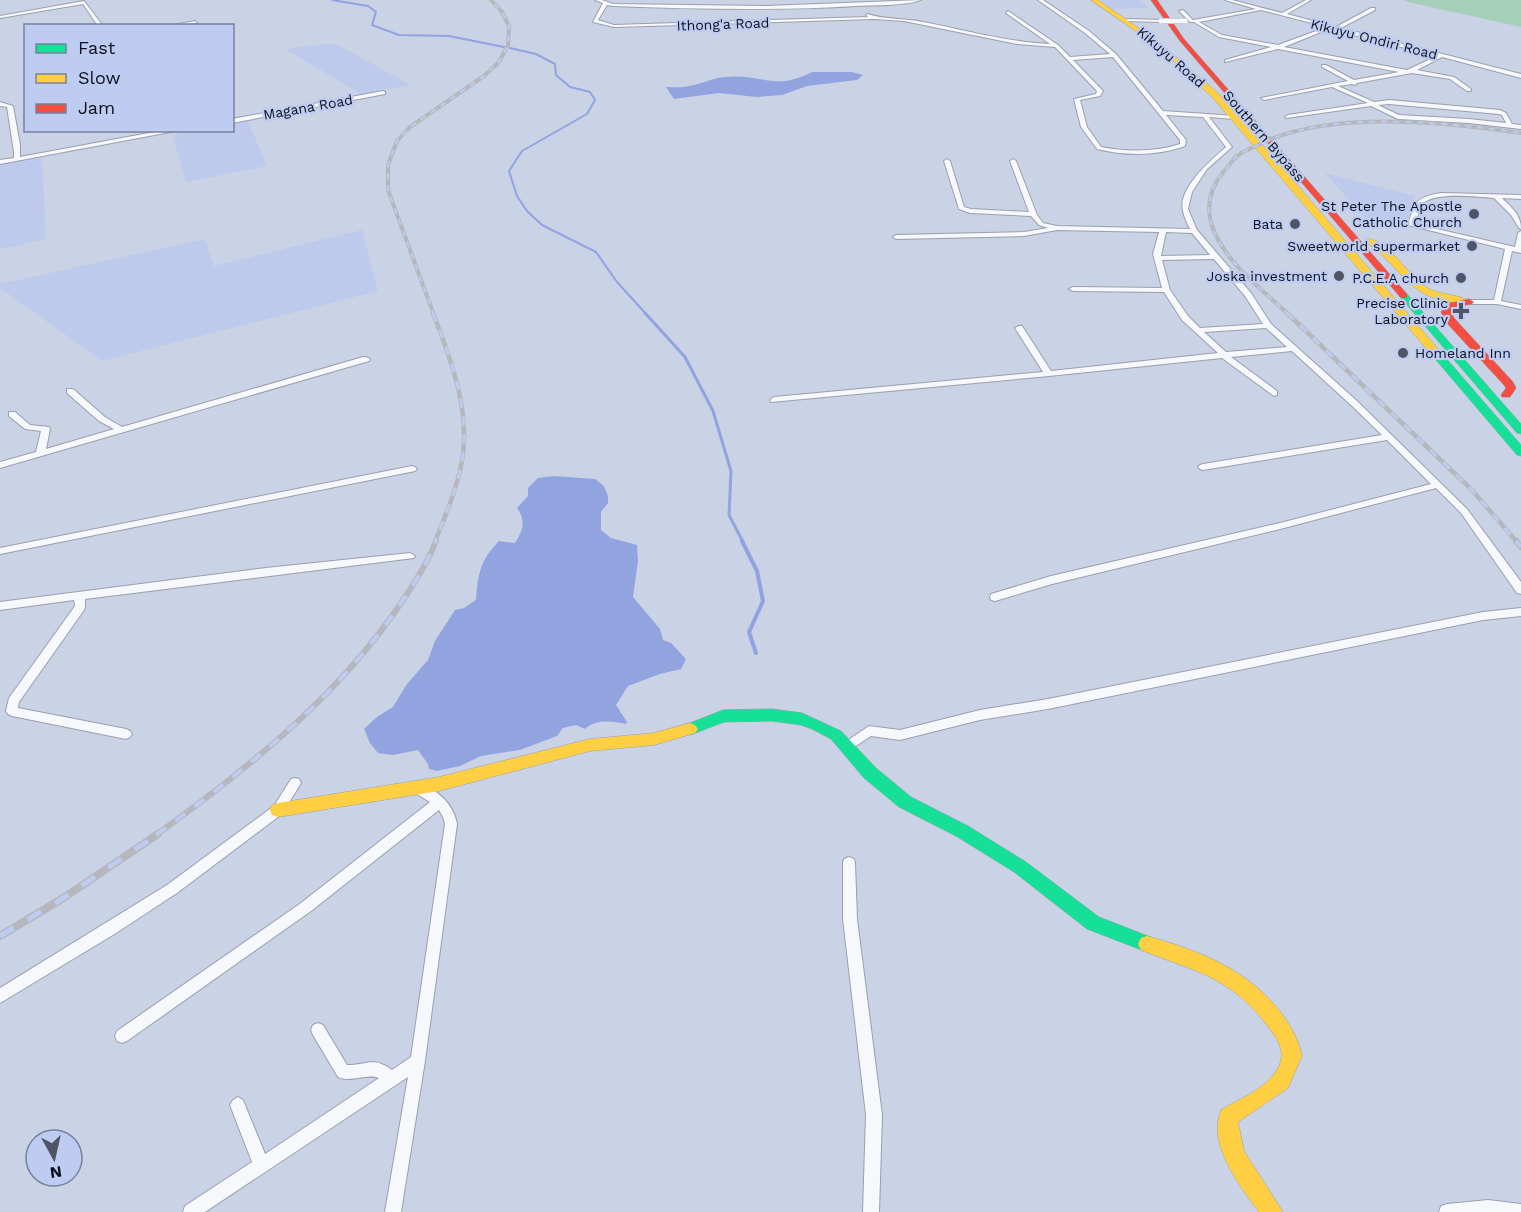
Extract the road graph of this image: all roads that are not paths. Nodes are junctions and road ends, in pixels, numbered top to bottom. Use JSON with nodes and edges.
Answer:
{"nodes":[{"id":1,"x":597,"y":0,"type":"edge"},
{"id":2,"x":856,"y":0,"type":"edge"},
{"id":3,"x":919,"y":0,"type":"edge"},
{"id":4,"x":1040,"y":0,"type":"edge"},
{"id":5,"x":1094,"y":0,"type":"edge"},
{"id":6,"x":1154,"y":0,"type":"edge"},
{"id":7,"x":1164,"y":0,"type":"edge"},
{"id":8,"x":1227,"y":0,"type":"edge"},
{"id":9,"x":1309,"y":0,"type":"edge"},
{"id":10,"x":664,"y":3,"type":"edge"},
{"id":11,"x":755,"y":3,"type":"edge"},
{"id":12,"x":605,"y":4,"type":"junction"},
{"id":13,"x":862,"y":5,"type":"junction"},
{"id":14,"x":1373,"y":9,"type":"dead end"},
{"id":15,"x":1262,"y":10,"type":"junction"},
{"id":16,"x":1181,"y":11,"type":"dead end"},
{"id":17,"x":1008,"y":12,"type":"dead end"},
{"id":18,"x":1281,"y":15,"type":"junction"},
{"id":19,"x":0,"y":16,"type":"edge"},
{"id":20,"x":873,"y":18,"type":"junction"},
{"id":21,"x":1127,"y":20,"type":"junction"},
{"id":22,"x":1193,"y":21,"type":"junction"},
{"id":23,"x":195,"y":22,"type":"dead end"},
{"id":24,"x":100,"y":24,"type":"edge"},
{"id":25,"x":184,"y":24,"type":"edge"},
{"id":26,"x":1332,"y":28,"type":"junction"},
{"id":27,"x":1056,"y":46,"type":"junction"},
{"id":28,"x":1278,"y":47,"type":"junction"},
{"id":29,"x":1114,"y":55,"type":"junction"},
{"id":30,"x":1440,"y":56,"type":"junction"},
{"id":31,"x":1070,"y":60,"type":"junction"},
{"id":32,"x":1227,"y":61,"type":"dead end"},
{"id":33,"x":1324,"y":66,"type":"dead end"},
{"id":34,"x":1410,"y":72,"type":"junction"},
{"id":35,"x":1521,"y":76,"type":"edge"},
{"id":36,"x":1355,"y":83,"type":"junction"},
{"id":37,"x":1335,"y":87,"type":"junction"},
{"id":38,"x":1469,"y":90,"type":"dead end"},
{"id":39,"x":383,"y":93,"type":"dead end"},
{"id":40,"x":1264,"y":98,"type":"dead end"},
{"id":41,"x":0,"y":104,"type":"edge"},
{"id":42,"x":1371,"y":104,"type":"junction"},
{"id":43,"x":1161,"y":113,"type":"junction"},
{"id":44,"x":1204,"y":116,"type":"junction"},
{"id":45,"x":1234,"y":117,"type":"junction"},
{"id":46,"x":1288,"y":117,"type":"dead end"},
{"id":47,"x":234,"y":121,"type":"edge"},
{"id":48,"x":1510,"y":126,"type":"junction"},
{"id":49,"x":1521,"y":127,"type":"edge"},
{"id":50,"x":167,"y":132,"type":"edge"},
{"id":51,"x":17,"y":159,"type":"junction"},
{"id":52,"x":946,"y":161,"type":"dead end"},
{"id":53,"x":1012,"y":161,"type":"dead end"},
{"id":54,"x":0,"y":162,"type":"edge"},
{"id":55,"x":1497,"y":197,"type":"junction"},
{"id":56,"x":1521,"y":197,"type":"edge"},
{"id":57,"x":1034,"y":214,"type":"junction"},
{"id":58,"x":1521,"y":227,"type":"edge"},
{"id":59,"x":1057,"y":228,"type":"junction"},
{"id":60,"x":1162,"y":230,"type":"junction"},
{"id":61,"x":1194,"y":231,"type":"junction"},
{"id":62,"x":1521,"y":233,"type":"edge"},
{"id":63,"x":896,"y":237,"type":"dead end"},
{"id":64,"x":1370,"y":241,"type":"junction"},
{"id":65,"x":1516,"y":249,"type":"edge"},
{"id":66,"x":1215,"y":257,"type":"junction"},
{"id":67,"x":1158,"y":258,"type":"junction"},
{"id":68,"x":1073,"y":289,"type":"dead end"},
{"id":69,"x":1166,"y":290,"type":"junction"},
{"id":70,"x":1469,"y":302,"type":"junction"},
{"id":71,"x":1497,"y":302,"type":"junction"},
{"id":72,"x":1521,"y":307,"type":"edge"},
{"id":73,"x":1268,"y":326,"type":"junction"},
{"id":74,"x":1019,"y":328,"type":"dead end"},
{"id":75,"x":1197,"y":330,"type":"junction"},
{"id":76,"x":1292,"y":349,"type":"junction"},
{"id":77,"x":1224,"y":355,"type":"junction"},
{"id":78,"x":366,"y":359,"type":"dead end"},
{"id":79,"x":1049,"y":374,"type":"junction"},
{"id":80,"x":70,"y":391,"type":"dead end"},
{"id":81,"x":1274,"y":393,"type":"dead end"},
{"id":82,"x":1506,"y":395,"type":"junction"},
{"id":83,"x":774,"y":400,"type":"dead end"},
{"id":84,"x":1521,"y":412,"type":"edge"},
{"id":85,"x":12,"y":414,"type":"dead end"},
{"id":86,"x":120,"y":429,"type":"junction"},
{"id":87,"x":1521,"y":431,"type":"edge"},
{"id":88,"x":1389,"y":437,"type":"junction"},
{"id":89,"x":1521,"y":452,"type":"edge"},
{"id":90,"x":40,"y":453,"type":"junction"},
{"id":91,"x":0,"y":465,"type":"edge"},
{"id":92,"x":1203,"y":467,"type":"dead end"},
{"id":93,"x":412,"y":469,"type":"dead end"},
{"id":94,"x":1437,"y":485,"type":"junction"},
{"id":95,"x":0,"y":551,"type":"edge"},
{"id":96,"x":410,"y":556,"type":"dead end"},
{"id":97,"x":1521,"y":590,"type":"edge"},
{"id":98,"x":79,"y":595,"type":"junction"},
{"id":99,"x":995,"y":597,"type":"dead end"},
{"id":100,"x":0,"y":606,"type":"edge"},
{"id":101,"x":1521,"y":612,"type":"edge"},
{"id":102,"x":126,"y":734,"type":"dead end"},
{"id":103,"x":848,"y":746,"type":"junction"},
{"id":104,"x":296,"y":783,"type":"dead end"},
{"id":105,"x":416,"y":787,"type":"junction"},
{"id":106,"x":440,"y":802,"type":"junction"},
{"id":107,"x":278,"y":810,"type":"junction"},
{"id":108,"x":849,"y":862,"type":"dead end"},
{"id":109,"x":0,"y":996,"type":"edge"},
{"id":110,"x":318,"y":1030,"type":"dead end"},
{"id":111,"x":122,"y":1036,"type":"dead end"},
{"id":112,"x":418,"y":1061,"type":"junction"},
{"id":113,"x":391,"y":1079,"type":"junction"},
{"id":114,"x":238,"y":1105,"type":"dead end"},
{"id":115,"x":261,"y":1165,"type":"junction"},
{"id":116,"x":191,"y":1212,"type":"edge"},
{"id":117,"x":393,"y":1212,"type":"edge"},
{"id":118,"x":871,"y":1212,"type":"edge"},
{"id":119,"x":1272,"y":1212,"type":"edge"},
{"id":120,"x":1448,"y":1212,"type":"edge"},
{"id":121,"x":1521,"y":1212,"type":"edge"}],
"edges":[{"from":1,"to":12,"type":"street"},
{"from":2,"to":13,"type":"street"},
{"from":3,"to":13,"type":"street"},
{"from":4,"to":29,"type":"street"},
{"from":5,"to":21,"type":"main road","name":"Kikuyu Road"},
{"from":6,"to":87,"type":"main road","name":"Southern Bypass"},
{"from":7,"to":64,"type":"main road","name":"Southern Bypass"},
{"from":8,"to":15,"type":"street","name":"Kikuyu Ondiri Road"},
{"from":9,"to":18,"type":"street"},
{"from":10,"to":11,"type":"street"},
{"from":10,"to":12,"type":"street"},
{"from":11,"to":13,"type":"street"},
{"from":12,"to":20,"type":"street","name":"Ithong'a Road"},
{"from":13,"to":20,"type":"street"},
{"from":14,"to":26,"type":"street"},
{"from":15,"to":18,"type":"street","name":"Kikuyu Ondiri Road"},
{"from":15,"to":22,"type":"street"},
{"from":16,"to":22,"type":"street"},
{"from":17,"to":27,"type":"street"},
{"from":18,"to":26,"type":"street","name":"Kikuyu Ondiri Road"},
{"from":19,"to":24,"type":"street"},
{"from":20,"to":27,"type":"street"},
{"from":21,"to":22,"type":"street","bridge":true},
{"from":21,"to":45,"type":"main road","name":"Kikuyu Road"},
{"from":22,"to":28,"type":"street"},
{"from":23,"to":25,"type":"street"},
{"from":26,"to":28,"type":"street"},
{"from":26,"to":30,"type":"street","name":"Kikuyu Ondiri Road"},
{"from":27,"to":31,"type":"street"},
{"from":28,"to":32,"type":"street"},
{"from":28,"to":34,"type":"street"},
{"from":29,"to":31,"type":"street"},
{"from":29,"to":43,"type":"street"},
{"from":30,"to":34,"type":"street"},
{"from":30,"to":35,"type":"street","name":"Kikuyu Ondiri Road"},
{"from":31,"to":43,"type":"street"},
{"from":33,"to":36,"type":"street"},
{"from":34,"to":36,"type":"street"},
{"from":34,"to":38,"type":"street"},
{"from":36,"to":37,"type":"street"},
{"from":37,"to":40,"type":"street"},
{"from":37,"to":42,"type":"street"},
{"from":39,"to":47,"type":"street","name":"Magana Road"},
{"from":41,"to":51,"type":"street"},
{"from":42,"to":46,"type":"street"},
{"from":42,"to":48,"type":"street"},
{"from":42,"to":48,"type":"street"},
{"from":43,"to":44,"type":"street"},
{"from":44,"to":45,"type":"street"},
{"from":44,"to":61,"type":"street"},
{"from":45,"to":89,"type":"main road","name":"Kikuyu Road"},
{"from":48,"to":49,"type":"street"},
{"from":50,"to":51,"type":"street"},
{"from":51,"to":54,"type":"street"},
{"from":52,"to":57,"type":"street"},
{"from":53,"to":57,"type":"street"},
{"from":55,"to":56,"type":"street"},
{"from":55,"to":58,"type":"street"},
{"from":55,"to":65,"type":"street"},
{"from":57,"to":59,"type":"street"},
{"from":59,"to":60,"type":"street"},
{"from":59,"to":63,"type":"street"},
{"from":60,"to":61,"type":"street"},
{"from":60,"to":67,"type":"street"},
{"from":61,"to":66,"type":"street"},
{"from":62,"to":65,"type":"street"},
{"from":64,"to":70,"type":"main road"},
{"from":64,"to":82,"type":"main road","name":"Southern Bypass"},
{"from":65,"to":71,"type":"street"},
{"from":66,"to":67,"type":"street"},
{"from":66,"to":73,"type":"street"},
{"from":67,"to":69,"type":"street"},
{"from":68,"to":69,"type":"street"},
{"from":69,"to":75,"type":"street"},
{"from":70,"to":71,"type":"street"},
{"from":70,"to":82,"type":"main road"},
{"from":71,"to":72,"type":"street"},
{"from":73,"to":75,"type":"street"},
{"from":73,"to":76,"type":"street"},
{"from":74,"to":79,"type":"street"},
{"from":75,"to":77,"type":"street"},
{"from":76,"to":77,"type":"street"},
{"from":76,"to":88,"type":"street"},
{"from":77,"to":79,"type":"street"},
{"from":77,"to":81,"type":"street"},
{"from":78,"to":86,"type":"street"},
{"from":79,"to":83,"type":"street"},
{"from":80,"to":86,"type":"street"},
{"from":82,"to":84,"type":"main road","name":"Southern Bypass"},
{"from":85,"to":90,"type":"street"},
{"from":86,"to":90,"type":"street"},
{"from":88,"to":92,"type":"street"},
{"from":88,"to":94,"type":"street"},
{"from":90,"to":91,"type":"street"},
{"from":93,"to":95,"type":"street"},
{"from":94,"to":97,"type":"street"},
{"from":94,"to":99,"type":"street"},
{"from":96,"to":98,"type":"street"},
{"from":98,"to":100,"type":"street"},
{"from":98,"to":102,"type":"street"},
{"from":101,"to":103,"type":"street"},
{"from":103,"to":105,"type":"main road"},
{"from":103,"to":119,"type":"main road"},
{"from":104,"to":107,"type":"street"},
{"from":105,"to":106,"type":"street"},
{"from":105,"to":107,"type":"main road"},
{"from":106,"to":111,"type":"street"},
{"from":106,"to":112,"type":"street"},
{"from":107,"to":109,"type":"street"},
{"from":108,"to":118,"type":"street"},
{"from":110,"to":113,"type":"street"},
{"from":112,"to":113,"type":"street"},
{"from":112,"to":117,"type":"street"},
{"from":113,"to":115,"type":"street"},
{"from":114,"to":115,"type":"street"},
{"from":115,"to":116,"type":"street"},
{"from":120,"to":121,"type":"street"}]}
